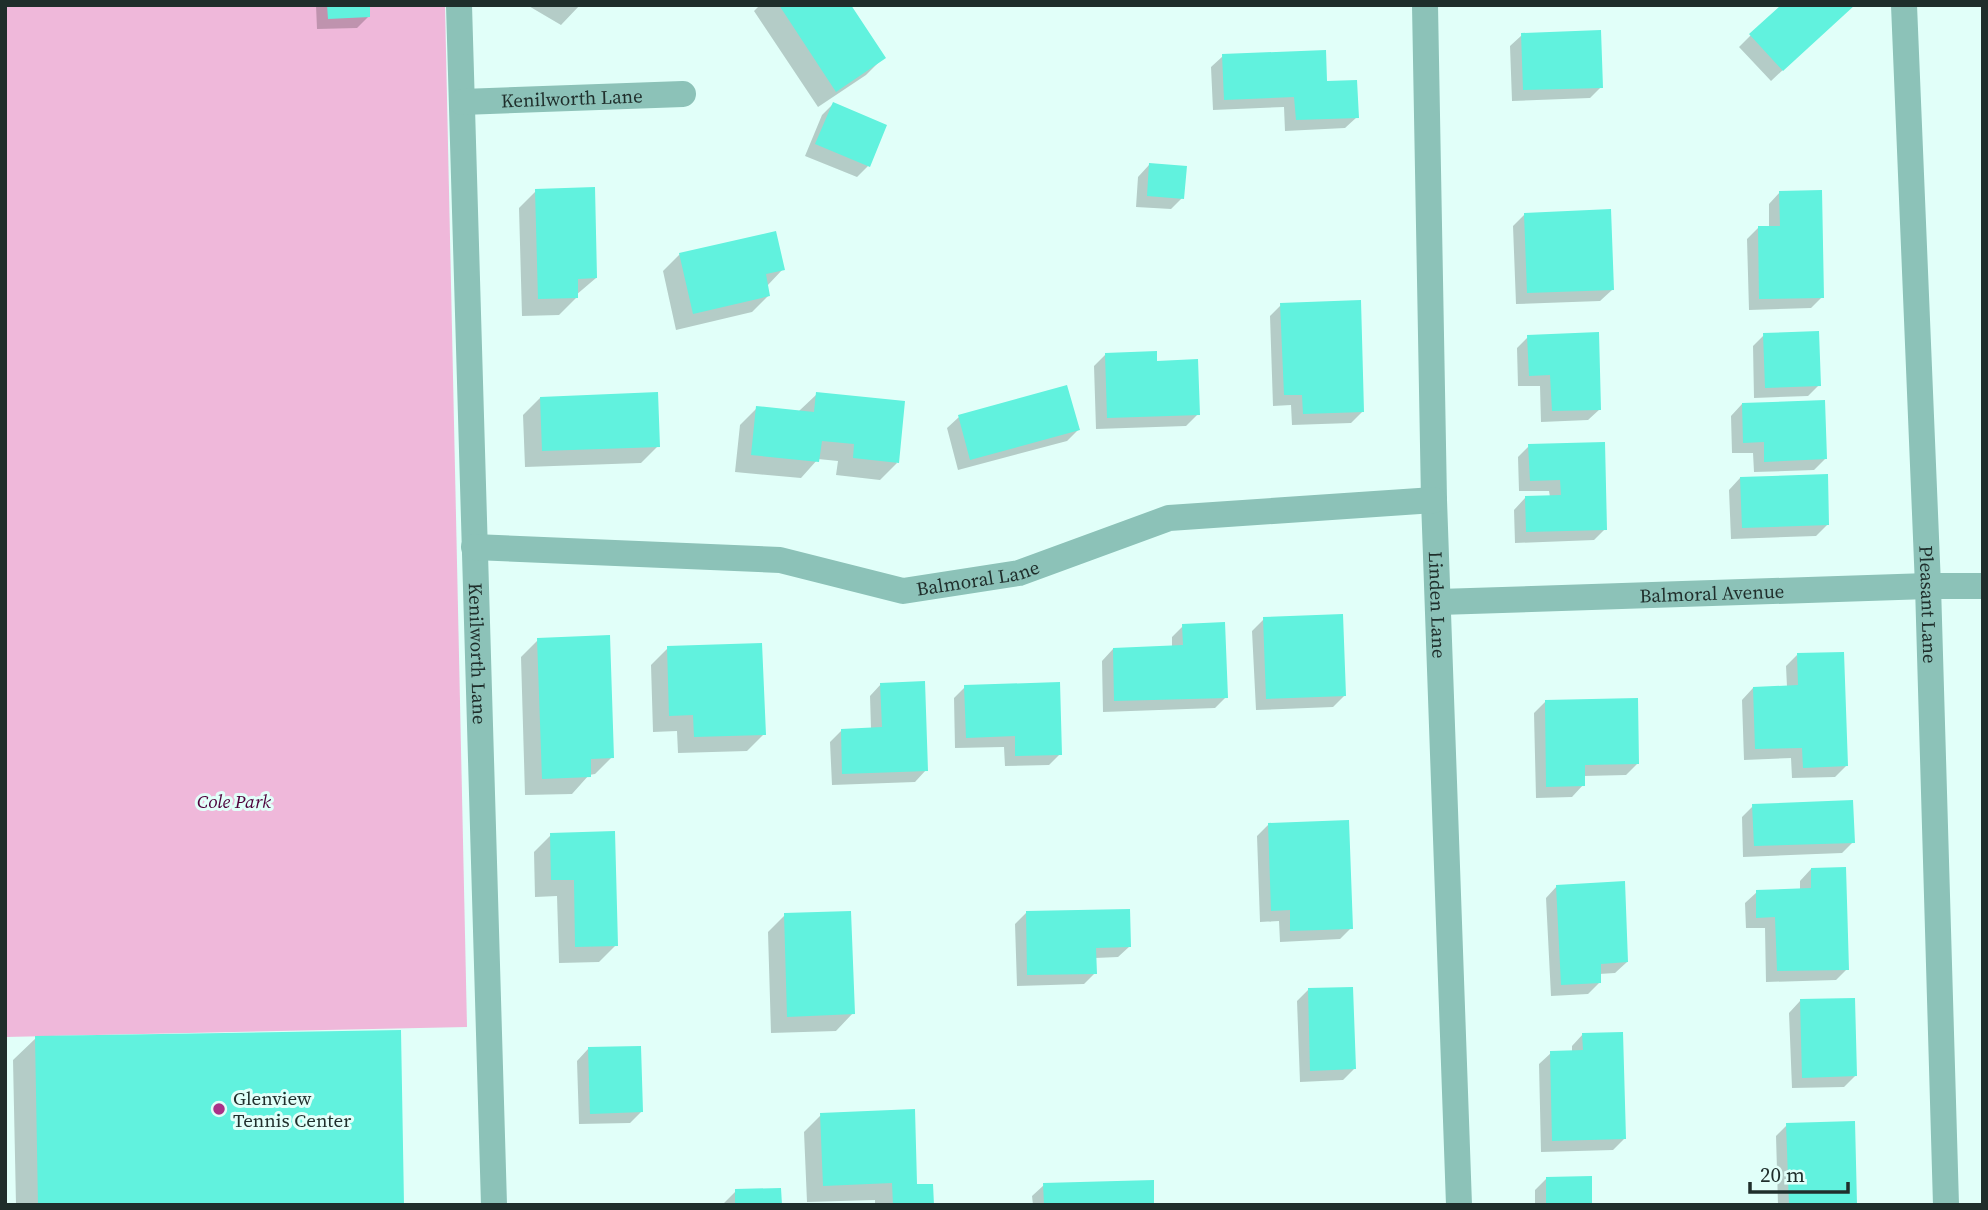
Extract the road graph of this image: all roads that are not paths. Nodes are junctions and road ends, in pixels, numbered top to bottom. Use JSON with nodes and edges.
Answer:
{"nodes":[{"id":1,"x":458,"y":5,"type":"edge"},
{"id":2,"x":1425,"y":5,"type":"edge"},
{"id":3,"x":1904,"y":5,"type":"edge"},
{"id":4,"x":683,"y":94,"type":"dead end"},
{"id":5,"x":462,"y":102,"type":"junction"},
{"id":6,"x":1434,"y":500,"type":"junction"},
{"id":7,"x":474,"y":547,"type":"junction"},
{"id":8,"x":1928,"y":586,"type":"junction"},
{"id":9,"x":1983,"y":586,"type":"edge"},
{"id":10,"x":1439,"y":602,"type":"junction"},
{"id":11,"x":494,"y":1205,"type":"edge"},
{"id":12,"x":1459,"y":1205,"type":"edge"},
{"id":13,"x":1946,"y":1205,"type":"edge"}],
"edges":[{"from":1,"to":5,"type":"street","name":"Kenilworth Lane"},
{"from":2,"to":6,"type":"street","name":"Linden Lane"},
{"from":3,"to":8,"type":"street","name":"Pleasant Lane"},
{"from":4,"to":5,"type":"street","name":"Kenilworth Lane"},
{"from":5,"to":7,"type":"street","name":"Kenilworth Lane"},
{"from":6,"to":7,"type":"street","name":"Balmoral Lane"},
{"from":6,"to":10,"type":"street","name":"Linden Lane"},
{"from":7,"to":11,"type":"street","name":"Kenilworth Lane"},
{"from":8,"to":9,"type":"street","name":"Balmoral Avenue"},
{"from":8,"to":10,"type":"street","name":"Balmoral Avenue"},
{"from":8,"to":13,"type":"street","name":"Pleasant Lane"},
{"from":10,"to":12,"type":"street","name":"Linden Lane"}]}
